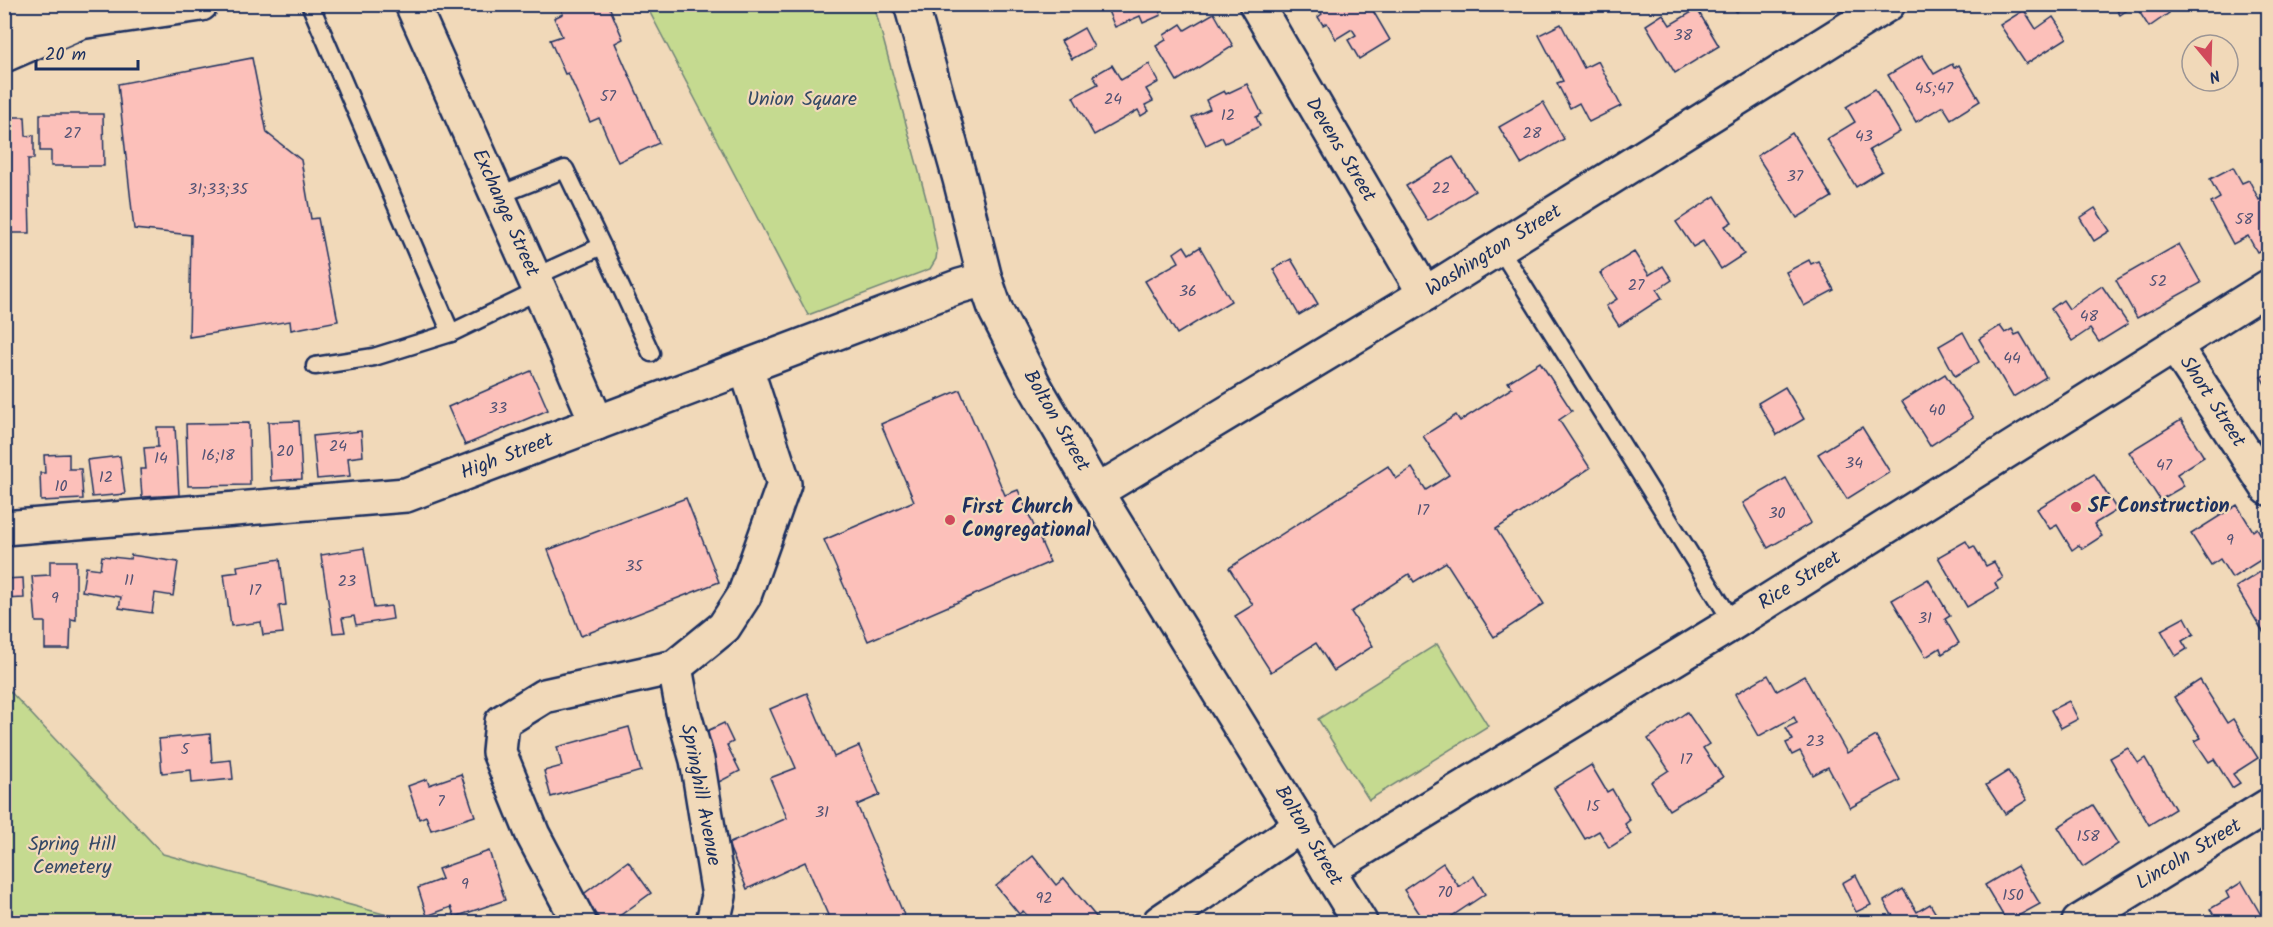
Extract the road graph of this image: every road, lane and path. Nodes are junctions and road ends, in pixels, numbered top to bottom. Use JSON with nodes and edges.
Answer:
{"nodes":[{"id":1,"x":201,"y":4,"type":"edge"},
{"id":2,"x":310,"y":4,"type":"edge"},
{"id":3,"x":412,"y":4,"type":"edge"},
{"id":4,"x":911,"y":4,"type":"edge"},
{"id":5,"x":1256,"y":4,"type":"edge"},
{"id":6,"x":1888,"y":4,"type":"edge"},
{"id":7,"x":4,"y":21,"type":"edge"},
{"id":8,"x":80,"y":22,"type":"junction"},
{"id":9,"x":4,"y":55,"type":"edge"},
{"id":10,"x":4,"y":69,"type":"edge"},
{"id":11,"x":497,"y":196,"type":"junction"},
{"id":12,"x":602,"y":246,"type":"junction"},
{"id":13,"x":1499,"y":247,"type":"junction"},
{"id":14,"x":985,"y":279,"type":"junction"},
{"id":15,"x":537,"y":283,"type":"junction"},
{"id":16,"x":2268,"y":287,"type":"edge"},
{"id":17,"x":1425,"y":294,"type":"junction"},
{"id":18,"x":451,"y":333,"type":"junction"},
{"id":19,"x":2175,"y":346,"type":"junction"},
{"id":20,"x":651,"y":353,"type":"dead end"},
{"id":21,"x":315,"y":366,"type":"dead end"},
{"id":22,"x":746,"y":368,"type":"junction"},
{"id":23,"x":597,"y":423,"type":"junction"},
{"id":24,"x":2268,"y":488,"type":"edge"},
{"id":25,"x":1096,"y":492,"type":"junction"},
{"id":26,"x":4,"y":528,"type":"edge"},
{"id":27,"x":1733,"y":623,"type":"junction"},
{"id":28,"x":675,"y":667,"type":"junction"},
{"id":29,"x":2268,"y":806,"type":"edge"},
{"id":30,"x":1302,"y":825,"type":"junction"},
{"id":31,"x":1328,"y":870,"type":"junction"},
{"id":32,"x":579,"y":922,"type":"edge"},
{"id":33,"x":713,"y":922,"type":"edge"},
{"id":34,"x":1160,"y":922,"type":"edge"},
{"id":35,"x":1360,"y":922,"type":"edge"},
{"id":36,"x":2079,"y":922,"type":"edge"}],
"edges":[{"from":1,"to":8,"type":"street"},
{"from":2,"to":18,"type":"lane"},
{"from":3,"to":11,"type":"street","name":"Exchange Street"},
{"from":4,"to":14,"type":"street","name":"Bolton Street"},
{"from":5,"to":17,"type":"street","name":"Devens Street"},
{"from":6,"to":13,"type":"street","name":"Washington Street"},
{"from":7,"to":8,"type":"street"},
{"from":8,"to":9,"type":"street"},
{"from":8,"to":10,"type":"street"},
{"from":11,"to":12,"type":"lane"},
{"from":11,"to":15,"type":"street","name":"Exchange Street"},
{"from":12,"to":15,"type":"lane"},
{"from":12,"to":20,"type":"lane"},
{"from":13,"to":17,"type":"street","name":"Washington Street"},
{"from":13,"to":27,"type":"lane"},
{"from":14,"to":22,"type":"street","name":"High Street"},
{"from":14,"to":25,"type":"street","name":"Bolton Street"},
{"from":15,"to":18,"type":"lane"},
{"from":15,"to":23,"type":"street","name":"Exchange Street"},
{"from":16,"to":19,"type":"street","name":"Rice Street"},
{"from":17,"to":25,"type":"street","name":"Washington Street"},
{"from":18,"to":21,"type":"lane"},
{"from":19,"to":24,"type":"street","name":"Short Street"},
{"from":19,"to":27,"type":"street","name":"Rice Street"},
{"from":22,"to":23,"type":"street","name":"High Street"},
{"from":22,"to":28,"type":"street"},
{"from":23,"to":26,"type":"street","name":"High Street"},
{"from":25,"to":30,"type":"street","name":"Bolton Street"},
{"from":27,"to":31,"type":"street","name":"Rice Street"},
{"from":28,"to":32,"type":"street"},
{"from":28,"to":33,"type":"street","name":"Springhill Avenue"},
{"from":29,"to":36,"type":"street","name":"Lincoln Street"},
{"from":30,"to":31,"type":"street","name":"Bolton Street"},
{"from":30,"to":34,"type":"street"},
{"from":31,"to":35,"type":"street","name":"Bolton Street"}]}
